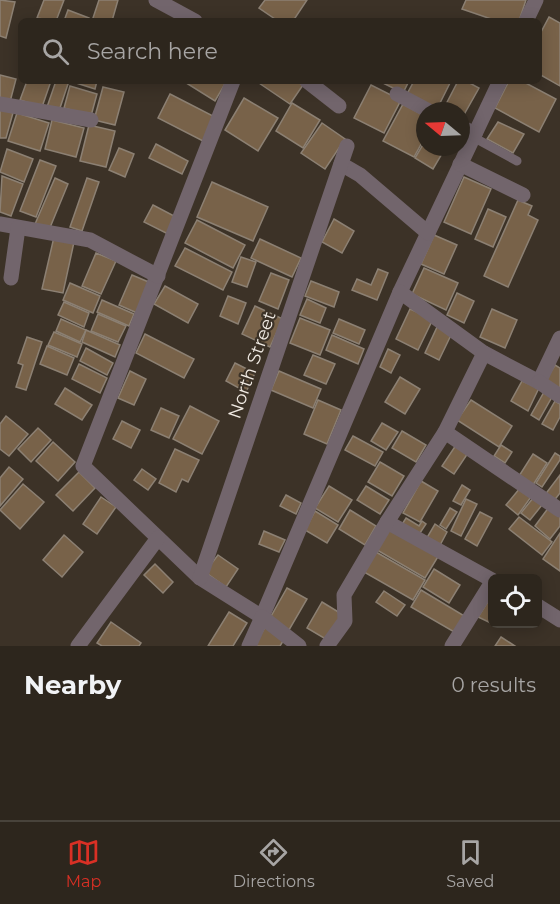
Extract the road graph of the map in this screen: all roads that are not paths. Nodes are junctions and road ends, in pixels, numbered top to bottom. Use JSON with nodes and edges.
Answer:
{"nodes":[{"id":1,"x":156,"y":0,"type":"edge"},
{"id":2,"x":536,"y":0,"type":"edge"},
{"id":3,"x":189,"y":18,"type":"edge"},
{"id":4,"x":527,"y":18,"type":"edge"},
{"id":5,"x":232,"y":84,"type":"edge"},
{"id":6,"x":311,"y":84,"type":"edge"},
{"id":7,"x":498,"y":84,"type":"edge"},
{"id":8,"x":397,"y":94,"type":"dead end"},
{"id":9,"x":0,"y":104,"type":"edge"},
{"id":10,"x":416,"y":104,"type":"edge"},
{"id":11,"x":339,"y":106,"type":"dead end"},
{"id":12,"x":91,"y":120,"type":"dead end"},
{"id":13,"x":470,"y":133,"type":"edge"},
{"id":14,"x":347,"y":146,"type":"dead end"},
{"id":15,"x":463,"y":156,"type":"edge"},
{"id":16,"x":517,"y":161,"type":"dead end"},
{"id":17,"x":341,"y":164,"type":"junction"},
{"id":18,"x":460,"y":164,"type":"junction"},
{"id":19,"x":523,"y":195,"type":"dead end"},
{"id":20,"x":0,"y":224,"type":"edge"},
{"id":21,"x":18,"y":228,"type":"junction"},
{"id":22,"x":428,"y":233,"type":"junction"},
{"id":23,"x":158,"y":276,"type":"junction"},
{"id":24,"x":11,"y":278,"type":"dead end"},
{"id":25,"x":400,"y":292,"type":"junction"},
{"id":26,"x":560,"y":338,"type":"edge"},
{"id":27,"x":484,"y":353,"type":"junction"},
{"id":28,"x":539,"y":382,"type":"junction"},
{"id":29,"x":560,"y":396,"type":"edge"},
{"id":30,"x":445,"y":432,"type":"junction"},
{"id":31,"x":560,"y":510,"type":"edge"},
{"id":32,"x":387,"y":522,"type":"junction"},
{"id":33,"x":158,"y":538,"type":"junction"},
{"id":34,"x":200,"y":578,"type":"junction"},
{"id":35,"x":488,"y":579,"type":"edge"},
{"id":36,"x":488,"y":588,"type":"edge"},
{"id":37,"x":542,"y":609,"type":"edge"},
{"id":38,"x":262,"y":616,"type":"junction"},
{"id":39,"x":560,"y":620,"type":"edge"},
{"id":40,"x":78,"y":646,"type":"edge"},
{"id":41,"x":249,"y":646,"type":"edge"},
{"id":42,"x":299,"y":646,"type":"edge"},
{"id":43,"x":327,"y":646,"type":"edge"},
{"id":44,"x":452,"y":646,"type":"edge"}],
"edges":[{"from":1,"to":3,"type":"street"},
{"from":2,"to":4,"type":"street"},
{"from":5,"to":23,"type":"street"},
{"from":6,"to":11,"type":"street"},
{"from":7,"to":13,"type":"street"},
{"from":8,"to":10,"type":"street"},
{"from":9,"to":12,"type":"street"},
{"from":13,"to":16,"type":"lane"},
{"from":14,"to":17,"type":"street","name":"North Street"},
{"from":15,"to":18,"type":"street"},
{"from":17,"to":22,"type":"street"},
{"from":17,"to":34,"type":"street","name":"North Street"},
{"from":18,"to":19,"type":"street"},
{"from":18,"to":22,"type":"street"},
{"from":20,"to":21,"type":"street"},
{"from":21,"to":23,"type":"street"},
{"from":21,"to":24,"type":"street"},
{"from":22,"to":25,"type":"street"},
{"from":23,"to":33,"type":"street"},
{"from":25,"to":27,"type":"street"},
{"from":25,"to":38,"type":"street"},
{"from":26,"to":28,"type":"street"},
{"from":27,"to":28,"type":"street"},
{"from":27,"to":30,"type":"street"},
{"from":28,"to":29,"type":"street"},
{"from":30,"to":31,"type":"street"},
{"from":30,"to":32,"type":"street"},
{"from":32,"to":35,"type":"street"},
{"from":32,"to":43,"type":"street"},
{"from":33,"to":34,"type":"street"},
{"from":33,"to":40,"type":"street"},
{"from":34,"to":38,"type":"street"},
{"from":36,"to":44,"type":"street"},
{"from":37,"to":39,"type":"street"},
{"from":38,"to":41,"type":"street"},
{"from":38,"to":42,"type":"street"}]}
